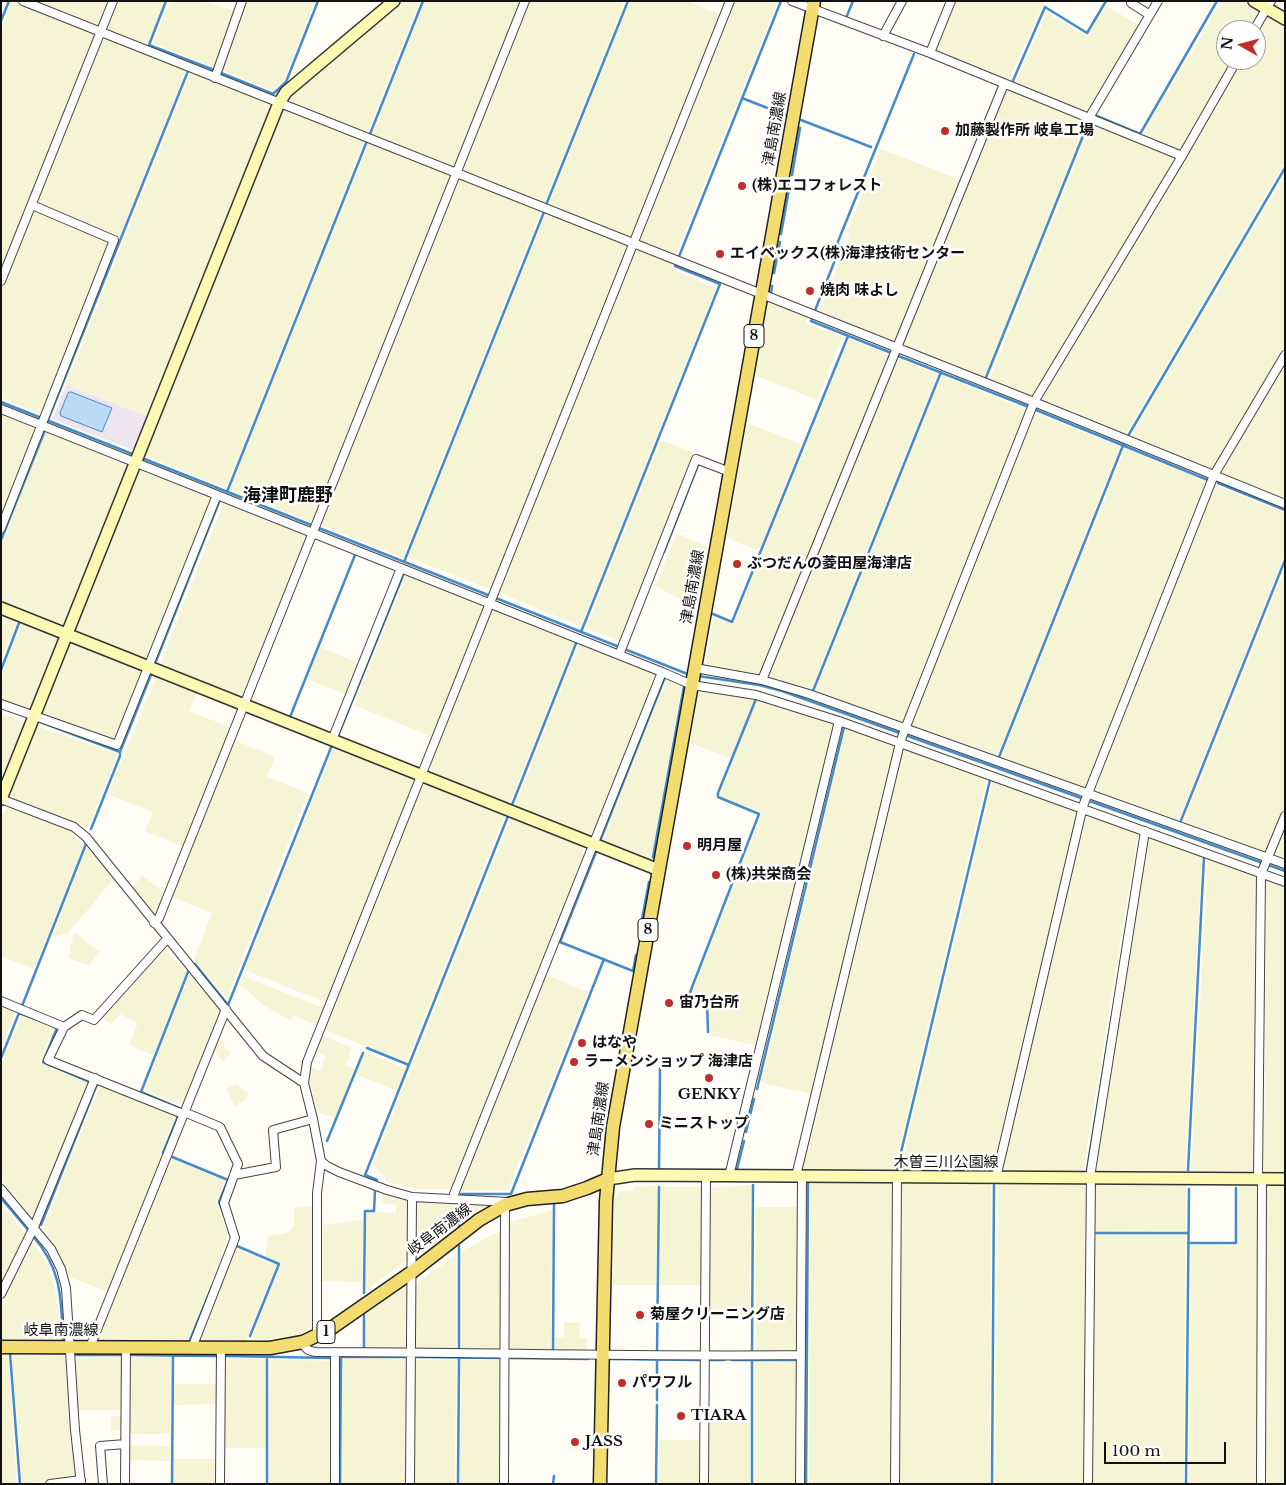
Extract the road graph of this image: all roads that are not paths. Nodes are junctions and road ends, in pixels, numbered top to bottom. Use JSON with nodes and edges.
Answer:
{"nodes":[{"id":1,"x":23,"y":1,"type":"edge"},
{"id":2,"x":114,"y":1,"type":"edge"},
{"id":3,"x":242,"y":1,"type":"edge"},
{"id":4,"x":394,"y":1,"type":"edge"},
{"id":5,"x":525,"y":1,"type":"edge"},
{"id":6,"x":730,"y":1,"type":"edge"},
{"id":7,"x":792,"y":1,"type":"edge"},
{"id":8,"x":902,"y":1,"type":"edge"},
{"id":9,"x":951,"y":1,"type":"edge"},
{"id":10,"x":1132,"y":1,"type":"edge"},
{"id":11,"x":1158,"y":1,"type":"edge"},
{"id":12,"x":1254,"y":1,"type":"edge"},
{"id":13,"x":814,"y":5,"type":"edge"},
{"id":14,"x":1269,"y":5,"type":"edge"},
{"id":15,"x":1150,"y":15,"type":"junction"},
{"id":16,"x":1285,"y":19,"type":"edge"},
{"id":17,"x":1260,"y":20,"type":"edge"},
{"id":18,"x":101,"y":32,"type":"junction"},
{"id":19,"x":883,"y":36,"type":"junction"},
{"id":20,"x":930,"y":54,"type":"junction"},
{"id":21,"x":1231,"y":70,"type":"edge"},
{"id":22,"x":215,"y":78,"type":"junction"},
{"id":23,"x":1004,"y":84,"type":"junction"},
{"id":24,"x":279,"y":103,"type":"junction"},
{"id":25,"x":1089,"y":118,"type":"junction"},
{"id":26,"x":1182,"y":156,"type":"junction"},
{"id":27,"x":456,"y":173,"type":"junction"},
{"id":28,"x":32,"y":205,"type":"junction"},
{"id":29,"x":633,"y":244,"type":"junction"},
{"id":30,"x":1,"y":282,"type":"edge"},
{"id":31,"x":762,"y":294,"type":"junction"},
{"id":32,"x":896,"y":348,"type":"junction"},
{"id":33,"x":1285,"y":355,"type":"edge"},
{"id":34,"x":1034,"y":402,"type":"junction"},
{"id":35,"x":1,"y":409,"type":"edge"},
{"id":36,"x":44,"y":421,"type":"junction"},
{"id":37,"x":138,"y":459,"type":"junction"},
{"id":38,"x":730,"y":472,"type":"junction"},
{"id":39,"x":1214,"y":475,"type":"junction"},
{"id":40,"x":220,"y":496,"type":"junction"},
{"id":41,"x":1285,"y":504,"type":"edge"},
{"id":42,"x":1,"y":528,"type":"edge"},
{"id":43,"x":314,"y":529,"type":"junction"},
{"id":44,"x":401,"y":568,"type":"junction"},
{"id":45,"x":492,"y":600,"type":"junction"},
{"id":46,"x":1,"y":608,"type":"edge"},
{"id":47,"x":67,"y":634,"type":"junction"},
{"id":48,"x":619,"y":654,"type":"junction"},
{"id":49,"x":152,"y":668,"type":"junction"},
{"id":50,"x":662,"y":672,"type":"junction"},
{"id":51,"x":694,"y":677,"type":"junction"},
{"id":52,"x":762,"y":680,"type":"junction"},
{"id":53,"x":1,"y":704,"type":"edge"},
{"id":54,"x":244,"y":705,"type":"junction"},
{"id":55,"x":34,"y":718,"type":"junction"},
{"id":56,"x":840,"y":721,"type":"junction"},
{"id":57,"x":905,"y":729,"type":"junction"},
{"id":58,"x":332,"y":740,"type":"junction"},
{"id":59,"x":900,"y":742,"type":"junction"},
{"id":60,"x":422,"y":775,"type":"junction"},
{"id":61,"x":1088,"y":794,"type":"junction"},
{"id":62,"x":1,"y":799,"type":"edge"},
{"id":63,"x":1083,"y":807,"type":"junction"},
{"id":64,"x":1285,"y":816,"type":"edge"},
{"id":65,"x":1145,"y":831,"type":"junction"},
{"id":66,"x":593,"y":844,"type":"junction"},
{"id":67,"x":1268,"y":859,"type":"junction"},
{"id":68,"x":1285,"y":864,"type":"edge"},
{"id":69,"x":659,"y":870,"type":"junction"},
{"id":70,"x":1262,"y":872,"type":"junction"},
{"id":71,"x":1285,"y":882,"type":"edge"},
{"id":72,"x":154,"y":923,"type":"junction"},
{"id":73,"x":168,"y":939,"type":"junction"},
{"id":74,"x":1,"y":1001,"type":"edge"},
{"id":75,"x":226,"y":1009,"type":"junction"},
{"id":76,"x":64,"y":1026,"type":"junction"},
{"id":77,"x":95,"y":1078,"type":"junction"},
{"id":78,"x":304,"y":1083,"type":"junction"},
{"id":79,"x":184,"y":1113,"type":"junction"},
{"id":80,"x":314,"y":1119,"type":"junction"},
{"id":81,"x":322,"y":1161,"type":"junction"},
{"id":82,"x":234,"y":1175,"type":"junction"},
{"id":83,"x":706,"y":1176,"type":"junction"},
{"id":84,"x":729,"y":1176,"type":"junction"},
{"id":85,"x":799,"y":1176,"type":"junction"},
{"id":86,"x":1090,"y":1177,"type":"junction"},
{"id":87,"x":896,"y":1178,"type":"junction"},
{"id":88,"x":996,"y":1178,"type":"junction"},
{"id":89,"x":608,"y":1179,"type":"junction"},
{"id":90,"x":1260,"y":1179,"type":"junction"},
{"id":91,"x":1285,"y":1179,"type":"edge"},
{"id":92,"x":1,"y":1189,"type":"edge"},
{"id":93,"x":412,"y":1197,"type":"junction"},
{"id":94,"x":454,"y":1199,"type":"junction"},
{"id":95,"x":509,"y":1204,"type":"junction"},
{"id":96,"x":34,"y":1227,"type":"junction"},
{"id":97,"x":412,"y":1272,"type":"junction"},
{"id":98,"x":1,"y":1294,"type":"edge"},
{"id":99,"x":317,"y":1336,"type":"junction"},
{"id":100,"x":304,"y":1342,"type":"junction"},
{"id":101,"x":1,"y":1347,"type":"edge"},
{"id":102,"x":70,"y":1347,"type":"junction"},
{"id":103,"x":90,"y":1347,"type":"junction"},
{"id":104,"x":126,"y":1348,"type":"junction"},
{"id":105,"x":192,"y":1348,"type":"junction"},
{"id":106,"x":221,"y":1348,"type":"junction"},
{"id":107,"x":335,"y":1352,"type":"junction"},
{"id":108,"x":411,"y":1352,"type":"junction"},
{"id":109,"x":505,"y":1354,"type":"junction"},
{"id":110,"x":800,"y":1355,"type":"junction"},
{"id":111,"x":602,"y":1356,"type":"junction"},
{"id":112,"x":705,"y":1356,"type":"junction"},
{"id":113,"x":125,"y":1444,"type":"junction"},
{"id":114,"x":81,"y":1482,"type":"edge"},
{"id":115,"x":50,"y":1484,"type":"edge"},
{"id":116,"x":103,"y":1484,"type":"edge"},
{"id":117,"x":125,"y":1484,"type":"edge"},
{"id":118,"x":220,"y":1484,"type":"edge"},
{"id":119,"x":335,"y":1484,"type":"edge"},
{"id":120,"x":410,"y":1484,"type":"edge"},
{"id":121,"x":504,"y":1484,"type":"edge"},
{"id":122,"x":600,"y":1484,"type":"edge"},
{"id":123,"x":704,"y":1484,"type":"edge"},
{"id":124,"x":800,"y":1484,"type":"edge"},
{"id":125,"x":895,"y":1484,"type":"edge"},
{"id":126,"x":1088,"y":1484,"type":"edge"},
{"id":127,"x":1261,"y":1484,"type":"edge"}],
"edges":[{"from":1,"to":18,"type":"street"},
{"from":2,"to":18,"type":"street"},
{"from":3,"to":22,"type":"street"},
{"from":4,"to":24,"type":"street"},
{"from":5,"to":27,"type":"street"},
{"from":6,"to":29,"type":"street"},
{"from":7,"to":13,"type":"street"},
{"from":8,"to":19,"type":"street"},
{"from":9,"to":20,"type":"street"},
{"from":10,"to":15,"type":"street"},
{"from":11,"to":15,"type":"street"},
{"from":12,"to":14,"type":"street"},
{"from":13,"to":19,"type":"street"},
{"from":13,"to":31,"type":"main road","name":"津島南濃線","number":"8"},
{"from":14,"to":16,"type":"street"},
{"from":14,"to":17,"type":"street"},
{"from":15,"to":25,"type":"street"},
{"from":18,"to":22,"type":"street"},
{"from":18,"to":28,"type":"street"},
{"from":19,"to":20,"type":"street"},
{"from":20,"to":23,"type":"street"},
{"from":21,"to":26,"type":"street"},
{"from":22,"to":24,"type":"street"},
{"from":23,"to":25,"type":"street"},
{"from":23,"to":32,"type":"street"},
{"from":24,"to":27,"type":"street"},
{"from":24,"to":37,"type":"street"},
{"from":25,"to":26,"type":"street"},
{"from":26,"to":34,"type":"street"},
{"from":27,"to":29,"type":"street"},
{"from":27,"to":43,"type":"street"},
{"from":28,"to":30,"type":"street"},
{"from":28,"to":36,"type":"street"},
{"from":29,"to":31,"type":"street"},
{"from":29,"to":45,"type":"street"},
{"from":31,"to":32,"type":"street"},
{"from":31,"to":38,"type":"main road","name":"津島南濃線","number":"8"},
{"from":32,"to":34,"type":"street"},
{"from":32,"to":52,"type":"street"},
{"from":33,"to":39,"type":"street"},
{"from":34,"to":39,"type":"street"},
{"from":34,"to":57,"type":"street"},
{"from":35,"to":36,"type":"street"},
{"from":36,"to":37,"type":"street"},
{"from":36,"to":42,"type":"street"},
{"from":37,"to":40,"type":"street"},
{"from":37,"to":47,"type":"street"},
{"from":38,"to":48,"type":"street"},
{"from":38,"to":51,"type":"main road","name":"津島南濃線","number":"8"},
{"from":39,"to":41,"type":"street"},
{"from":39,"to":61,"type":"street"},
{"from":40,"to":43,"type":"street"},
{"from":40,"to":49,"type":"street"},
{"from":43,"to":44,"type":"street"},
{"from":43,"to":54,"type":"street"},
{"from":44,"to":45,"type":"street"},
{"from":44,"to":58,"type":"street"},
{"from":45,"to":48,"type":"street"},
{"from":45,"to":60,"type":"street"},
{"from":46,"to":47,"type":"street"},
{"from":47,"to":49,"type":"street"},
{"from":47,"to":55,"type":"street"},
{"from":48,"to":50,"type":"street"},
{"from":49,"to":54,"type":"street"},
{"from":49,"to":55,"type":"street"},
{"from":50,"to":51,"type":"street"},
{"from":50,"to":66,"type":"street"},
{"from":51,"to":52,"type":"street"},
{"from":51,"to":56,"type":"street"},
{"from":51,"to":69,"type":"main road","name":"津島南濃線","number":"8"},
{"from":52,"to":57,"type":"street"},
{"from":53,"to":55,"type":"street"},
{"from":54,"to":58,"type":"street"},
{"from":54,"to":72,"type":"street"},
{"from":55,"to":62,"type":"street"},
{"from":56,"to":59,"type":"street"},
{"from":56,"to":84,"type":"street"},
{"from":57,"to":59,"type":"street"},
{"from":57,"to":61,"type":"street"},
{"from":58,"to":60,"type":"street"},
{"from":59,"to":63,"type":"street"},
{"from":59,"to":85,"type":"street"},
{"from":60,"to":66,"type":"street"},
{"from":60,"to":78,"type":"street"},
{"from":61,"to":63,"type":"street"},
{"from":61,"to":67,"type":"street"},
{"from":62,"to":72,"type":"street"},
{"from":63,"to":65,"type":"street"},
{"from":63,"to":88,"type":"street"},
{"from":64,"to":67,"type":"street"},
{"from":65,"to":70,"type":"street"},
{"from":65,"to":86,"type":"street"},
{"from":66,"to":69,"type":"street"},
{"from":66,"to":94,"type":"street"},
{"from":67,"to":68,"type":"street"},
{"from":67,"to":70,"type":"street"},
{"from":69,"to":89,"type":"main road","name":"津島南濃線","number":"8"},
{"from":70,"to":71,"type":"street"},
{"from":70,"to":90,"type":"street"},
{"from":72,"to":73,"type":"street"},
{"from":73,"to":75,"type":"street"},
{"from":73,"to":76,"type":"street"},
{"from":74,"to":76,"type":"street"},
{"from":75,"to":78,"type":"street"},
{"from":75,"to":79,"type":"street"},
{"from":76,"to":77,"type":"street"},
{"from":77,"to":79,"type":"street"},
{"from":77,"to":96,"type":"street"},
{"from":78,"to":80,"type":"street"},
{"from":79,"to":82,"type":"street"},
{"from":79,"to":103,"type":"street"},
{"from":80,"to":81,"type":"street"},
{"from":80,"to":82,"type":"street"},
{"from":81,"to":93,"type":"street"},
{"from":81,"to":99,"type":"street"},
{"from":82,"to":105,"type":"street"},
{"from":83,"to":84,"type":"street","name":"木曽三川公園線"},
{"from":83,"to":89,"type":"street","name":"木曽三川公園線"},
{"from":83,"to":112,"type":"street"},
{"from":84,"to":85,"type":"street","name":"木曽三川公園線"},
{"from":85,"to":87,"type":"street","name":"木曽三川公園線"},
{"from":85,"to":110,"type":"street"},
{"from":86,"to":88,"type":"street","name":"木曽三川公園線"},
{"from":86,"to":90,"type":"street","name":"木曽三川公園線"},
{"from":86,"to":126,"type":"street"},
{"from":87,"to":88,"type":"street","name":"木曽三川公園線"},
{"from":87,"to":125,"type":"street"},
{"from":89,"to":95,"type":"main road","name":"岐阜南濃線","number":"1"},
{"from":89,"to":111,"type":"main road"},
{"from":90,"to":91,"type":"street","name":"木曽三川公園線"},
{"from":90,"to":127,"type":"street"},
{"from":92,"to":96,"type":"street"},
{"from":93,"to":94,"type":"street"},
{"from":93,"to":97,"type":"street"},
{"from":94,"to":95,"type":"street"},
{"from":95,"to":97,"type":"main road","name":"岐阜南濃線","number":"1"},
{"from":95,"to":109,"type":"street"},
{"from":96,"to":98,"type":"street"},
{"from":96,"to":102,"type":"street"},
{"from":97,"to":99,"type":"main road","name":"岐阜南濃線","number":"1"},
{"from":97,"to":108,"type":"street"},
{"from":99,"to":100,"type":"main road","name":"岐阜南濃線","number":"1"},
{"from":100,"to":106,"type":"main road","name":"岐阜南濃線","number":"1"},
{"from":100,"to":107,"type":"street"},
{"from":101,"to":102,"type":"main road","name":"岐阜南濃線","number":"1"},
{"from":102,"to":103,"type":"main road","name":"岐阜南濃線","number":"1"},
{"from":102,"to":114,"type":"street"},
{"from":103,"to":104,"type":"main road","name":"岐阜南濃線","number":"1"},
{"from":104,"to":105,"type":"main road","name":"岐阜南濃線","number":"1"},
{"from":104,"to":113,"type":"street"},
{"from":105,"to":106,"type":"main road","name":"岐阜南濃線","number":"1"},
{"from":106,"to":118,"type":"street"},
{"from":107,"to":108,"type":"street"},
{"from":107,"to":119,"type":"street"},
{"from":108,"to":109,"type":"street"},
{"from":108,"to":120,"type":"street"},
{"from":109,"to":111,"type":"street"},
{"from":109,"to":121,"type":"street"},
{"from":110,"to":112,"type":"street"},
{"from":110,"to":124,"type":"street"},
{"from":111,"to":112,"type":"street"},
{"from":111,"to":122,"type":"main road"},
{"from":112,"to":123,"type":"street"},
{"from":113,"to":116,"type":"street"},
{"from":113,"to":117,"type":"street"},
{"from":114,"to":115,"type":"street"}]}
